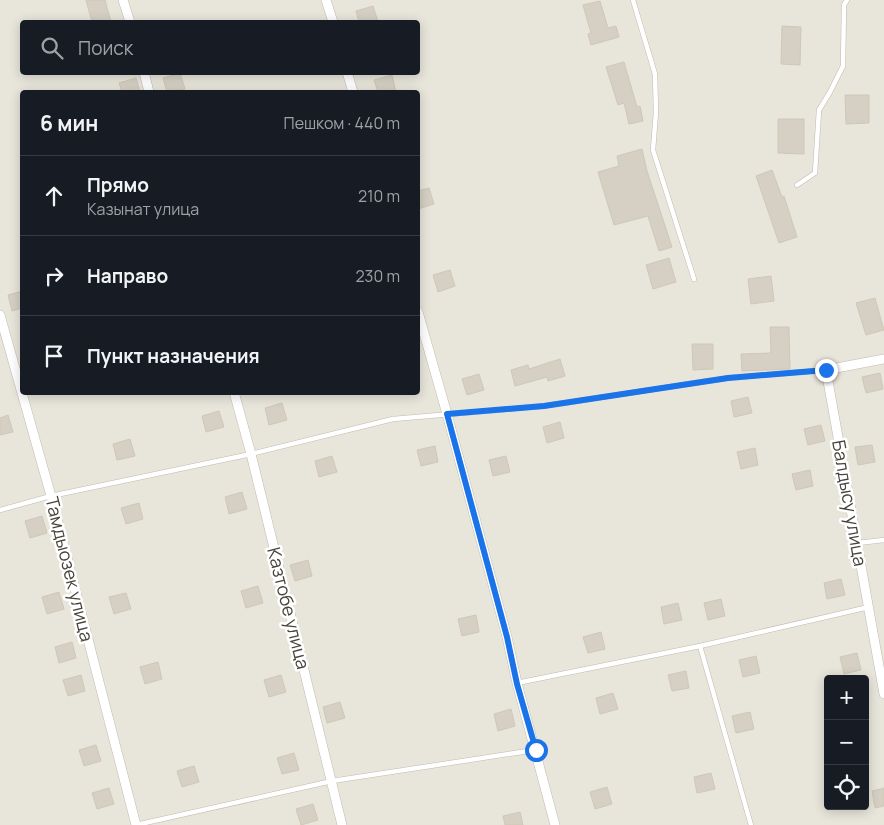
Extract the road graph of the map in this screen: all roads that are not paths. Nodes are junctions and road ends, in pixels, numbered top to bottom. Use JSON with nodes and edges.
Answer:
{"nodes":[{"id":1,"x":123,"y":0,"type":"edge"},
{"id":2,"x":326,"y":0,"type":"edge"},
{"id":3,"x":633,"y":0,"type":"edge"},
{"id":4,"x":847,"y":0,"type":"edge"},
{"id":5,"x":129,"y":20,"type":"edge"},
{"id":6,"x":332,"y":20,"type":"edge"},
{"id":7,"x":145,"y":75,"type":"edge"},
{"id":8,"x":348,"y":75,"type":"edge"},
{"id":9,"x":148,"y":90,"type":"edge"},
{"id":10,"x":352,"y":90,"type":"edge"},
{"id":11,"x":797,"y":185,"type":"dead end"},
{"id":12,"x":694,"y":279,"type":"dead end"},
{"id":13,"x":0,"y":315,"type":"edge"},
{"id":14,"x":420,"y":319,"type":"edge"},
{"id":15,"x":884,"y":359,"type":"edge"},
{"id":16,"x":826,"y":370,"type":"junction"},
{"id":17,"x":20,"y":386,"type":"edge"},
{"id":18,"x":23,"y":395,"type":"edge"},
{"id":19,"x":235,"y":395,"type":"edge"},
{"id":20,"x":447,"y":414,"type":"junction"},
{"id":21,"x":251,"y":454,"type":"junction"},
{"id":22,"x":51,"y":496,"type":"junction"},
{"id":23,"x":0,"y":510,"type":"edge"},
{"id":24,"x":884,"y":540,"type":"edge"},
{"id":25,"x":858,"y":543,"type":"junction"},
{"id":26,"x":869,"y":607,"type":"junction"},
{"id":27,"x":700,"y":646,"type":"junction"},
{"id":28,"x":517,"y":684,"type":"junction"},
{"id":29,"x":884,"y":694,"type":"edge"},
{"id":30,"x":536,"y":750,"type":"junction"},
{"id":31,"x":332,"y":781,"type":"junction"},
{"id":32,"x":136,"y":825,"type":"edge"},
{"id":33,"x":342,"y":825,"type":"edge"},
{"id":34,"x":555,"y":825,"type":"edge"},
{"id":35,"x":751,"y":825,"type":"edge"}],
"edges":[{"from":1,"to":5,"type":"street"},
{"from":2,"to":6,"type":"street"},
{"from":3,"to":12,"type":"lane"},
{"from":4,"to":11,"type":"lane"},
{"from":7,"to":9,"type":"street"},
{"from":8,"to":10,"type":"street"},
{"from":13,"to":17,"type":"street","name":"Тамдыозек улица"},
{"from":14,"to":20,"type":"street"},
{"from":15,"to":16,"type":"street"},
{"from":16,"to":20,"type":"lane"},
{"from":16,"to":25,"type":"street","name":"Балдысу улица"},
{"from":18,"to":22,"type":"street","name":"Тамдыозек улица"},
{"from":19,"to":21,"type":"street","name":"Казтобе улица"},
{"from":20,"to":21,"type":"lane"},
{"from":20,"to":28,"type":"street"},
{"from":21,"to":22,"type":"lane"},
{"from":21,"to":31,"type":"street","name":"Казтобе улица"},
{"from":22,"to":23,"type":"lane"},
{"from":22,"to":32,"type":"street","name":"Тамдыозек улица"},
{"from":24,"to":25,"type":"lane"},
{"from":25,"to":26,"type":"street","name":"Балдысу улица"},
{"from":26,"to":27,"type":"lane"},
{"from":26,"to":29,"type":"street","name":"Балдысу улица"},
{"from":27,"to":28,"type":"lane"},
{"from":27,"to":35,"type":"lane"},
{"from":28,"to":30,"type":"street"},
{"from":30,"to":31,"type":"lane"},
{"from":30,"to":34,"type":"street"},
{"from":31,"to":32,"type":"lane"},
{"from":31,"to":33,"type":"street","name":"Казтобе улица"}]}
